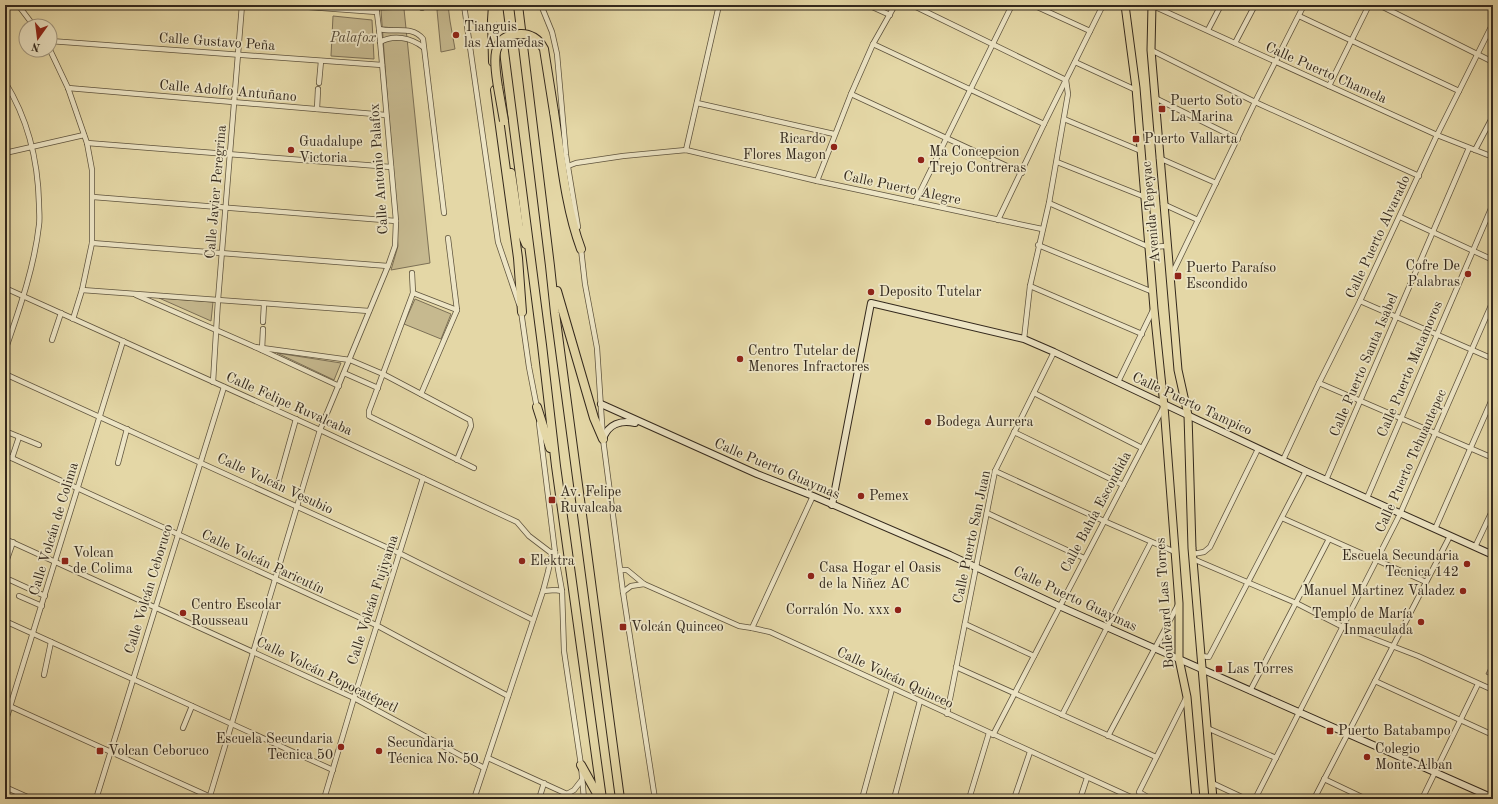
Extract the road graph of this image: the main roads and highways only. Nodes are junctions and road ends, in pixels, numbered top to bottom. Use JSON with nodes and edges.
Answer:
{"nodes":[{"id":1,"x":493,"y":5,"type":"edge"},
{"id":2,"x":498,"y":5,"type":"edge"},
{"id":3,"x":518,"y":5,"type":"edge"},
{"id":4,"x":1125,"y":5,"type":"edge"},
{"id":5,"x":1152,"y":5,"type":"edge"},
{"id":6,"x":519,"y":227,"type":"junction"},
{"id":7,"x":581,"y":249,"type":"road end"},
{"id":8,"x":531,"y":256,"type":"junction"},
{"id":9,"x":518,"y":258,"type":"junction"},
{"id":10,"x":550,"y":266,"type":"junction"},
{"id":11,"x":522,"y":312,"type":"road end"},
{"id":12,"x":1164,"y":405,"type":"joint"},
{"id":13,"x":537,"y":407,"type":"road end"},
{"id":14,"x":603,"y":439,"type":"road end"},
{"id":15,"x":556,"y":466,"type":"junction"},
{"id":16,"x":581,"y":765,"type":"road end"},
{"id":17,"x":601,"y":799,"type":"edge"},
{"id":18,"x":620,"y":799,"type":"edge"},
{"id":19,"x":1196,"y":799,"type":"edge"},
{"id":20,"x":1213,"y":799,"type":"edge"}],
"edges":[{"from":1,"to":9,"type":"highway"},
{"from":2,"to":8,"type":"highway"},
{"from":3,"to":10,"type":"highway"},
{"from":4,"to":12,"type":"main road","name":"Avenida Tepeyac"},
{"from":5,"to":20,"type":"main road","name":"Avenida Tepeyac"},
{"from":6,"to":7,"type":"highway","bridge":true},
{"from":6,"to":8,"type":"highway"},
{"from":6,"to":9,"type":"highway"},
{"from":8,"to":15,"type":"highway"},
{"from":9,"to":11,"type":"highway"},
{"from":10,"to":14,"type":"highway"},
{"from":10,"to":18,"type":"highway"},
{"from":12,"to":19,"type":"main road","name":"Boulevard Las Torres"},
{"from":13,"to":15,"type":"highway"},
{"from":15,"to":17,"type":"highway"},
{"from":16,"to":17,"type":"highway"}]}
